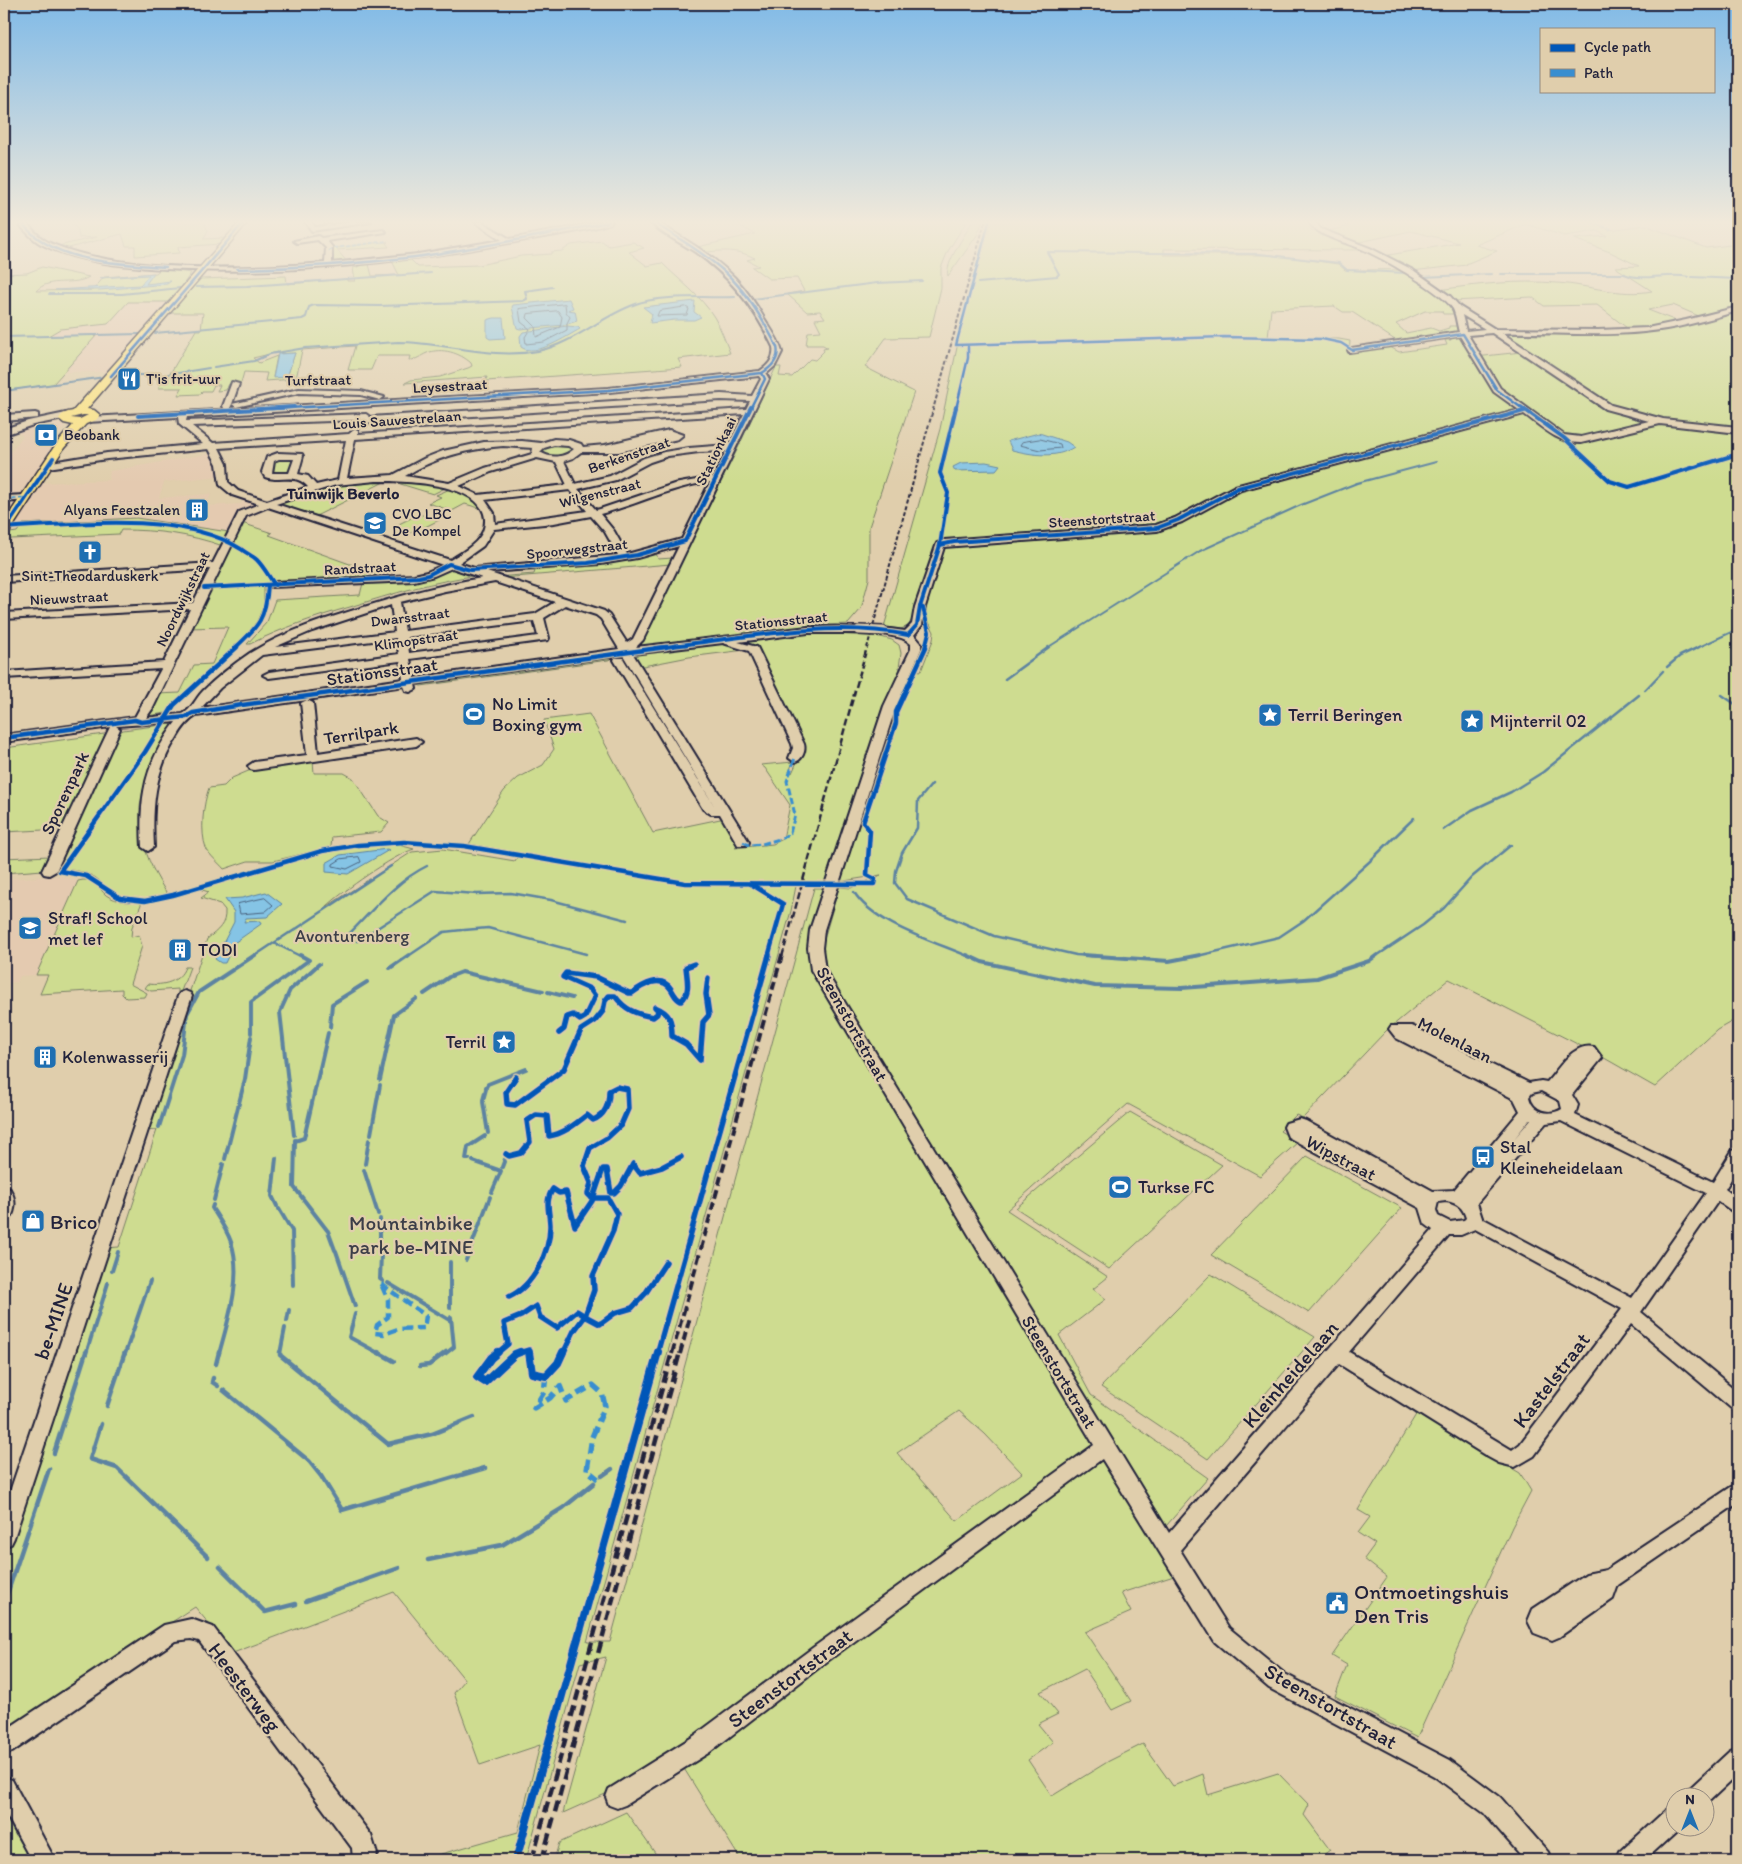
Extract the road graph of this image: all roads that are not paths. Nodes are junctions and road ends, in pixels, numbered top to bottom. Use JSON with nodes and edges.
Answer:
{"nodes":[{"id":1,"x":168,"y":309,"type":"edge"},
{"id":2,"x":753,"y":309,"type":"edge"},
{"id":3,"x":1456,"y":309,"type":"joint"},
{"id":4,"x":1738,"y":309,"type":"edge"},
{"id":5,"x":1492,"y":331,"type":"junction"},
{"id":6,"x":1463,"y":334,"type":"junction"},
{"id":7,"x":1352,"y":350,"type":"dead end"},
{"id":8,"x":762,"y":373,"type":"junction"},
{"id":9,"x":235,"y":384,"type":"dead end"},
{"id":10,"x":592,"y":391,"type":"junction"},
{"id":11,"x":755,"y":399,"type":"junction"},
{"id":12,"x":380,"y":402,"type":"junction"},
{"id":13,"x":589,"y":406,"type":"junction"},
{"id":14,"x":226,"y":408,"type":"junction"},
{"id":15,"x":749,"y":411,"type":"junction"},
{"id":16,"x":1524,"y":411,"type":"junction"},
{"id":17,"x":183,"y":414,"type":"junction"},
{"id":18,"x":87,"y":416,"type":"junction"},
{"id":19,"x":4,"y":418,"type":"edge"},
{"id":20,"x":364,"y":418,"type":"junction"},
{"id":21,"x":67,"y":420,"type":"junction"},
{"id":22,"x":45,"y":421,"type":"junction"},
{"id":23,"x":582,"y":422,"type":"junction"},
{"id":24,"x":1663,"y":422,"type":"junction"},
{"id":25,"x":184,"y":424,"type":"junction"},
{"id":26,"x":1738,"y":430,"type":"edge"},
{"id":27,"x":4,"y":432,"type":"edge"},
{"id":28,"x":351,"y":437,"type":"junction"},
{"id":29,"x":564,"y":442,"type":"junction"},
{"id":30,"x":60,"y":446,"type":"junction"},
{"id":31,"x":212,"y":446,"type":"junction"},
{"id":32,"x":541,"y":446,"type":"junction"},
{"id":33,"x":607,"y":448,"type":"junction"},
{"id":34,"x":731,"y":448,"type":"junction"},
{"id":35,"x":579,"y":450,"type":"junction"},
{"id":36,"x":537,"y":455,"type":"junction"},
{"id":37,"x":559,"y":459,"type":"junction"},
{"id":38,"x":48,"y":464,"type":"junction"},
{"id":39,"x":294,"y":475,"type":"dead end"},
{"id":40,"x":395,"y":478,"type":"junction"},
{"id":41,"x":716,"y":479,"type":"junction"},
{"id":42,"x":342,"y":481,"type":"junction"},
{"id":43,"x":450,"y":486,"type":"junction"},
{"id":44,"x":313,"y":487,"type":"junction"},
{"id":45,"x":572,"y":487,"type":"junction"},
{"id":46,"x":26,"y":498,"type":"junction"},
{"id":47,"x":476,"y":498,"type":"junction"},
{"id":48,"x":4,"y":500,"type":"edge"},
{"id":49,"x":266,"y":503,"type":"junction"},
{"id":50,"x":594,"y":513,"type":"junction"},
{"id":51,"x":489,"y":527,"type":"junction"},
{"id":52,"x":4,"y":530,"type":"edge"},
{"id":53,"x":685,"y":541,"type":"junction"},
{"id":54,"x":624,"y":557,"type":"junction"},
{"id":55,"x":449,"y":564,"type":"junction"},
{"id":56,"x":216,"y":566,"type":"junction"},
{"id":57,"x":470,"y":570,"type":"junction"},
{"id":58,"x":4,"y":579,"type":"edge"},
{"id":59,"x":496,"y":579,"type":"junction"},
{"id":60,"x":275,"y":585,"type":"dead end"},
{"id":61,"x":395,"y":601,"type":"junction"},
{"id":62,"x":564,"y":601,"type":"junction"},
{"id":63,"x":196,"y":606,"type":"junction"},
{"id":64,"x":4,"y":616,"type":"edge"},
{"id":65,"x":538,"y":616,"type":"junction"},
{"id":66,"x":401,"y":634,"type":"junction"},
{"id":67,"x":908,"y":635,"type":"junction"},
{"id":68,"x":725,"y":640,"type":"junction"},
{"id":69,"x":260,"y":652,"type":"dead end"},
{"id":70,"x":623,"y":654,"type":"junction"},
{"id":71,"x":404,"y":656,"type":"junction"},
{"id":72,"x":168,"y":665,"type":"junction"},
{"id":73,"x":4,"y":675,"type":"edge"},
{"id":74,"x":269,"y":675,"type":"dead end"},
{"id":75,"x":409,"y":686,"type":"junction"},
{"id":76,"x":307,"y":703,"type":"junction"},
{"id":77,"x":214,"y":711,"type":"junction"},
{"id":78,"x":190,"y":715,"type":"junction"},
{"id":79,"x":139,"y":721,"type":"junction"},
{"id":80,"x":114,"y":729,"type":"junction"},
{"id":81,"x":4,"y":738,"type":"edge"},
{"id":82,"x":416,"y":742,"type":"dead end"},
{"id":83,"x":4,"y":744,"type":"edge"},
{"id":84,"x":313,"y":758,"type":"junction"},
{"id":85,"x":795,"y":758,"type":"dead end"},
{"id":86,"x":254,"y":766,"type":"dead end"},
{"id":87,"x":743,"y":842,"type":"dead end"},
{"id":88,"x":148,"y":847,"type":"dead end"},
{"id":89,"x":49,"y":872,"type":"dead end"},
{"id":90,"x":185,"y":996,"type":"dead end"},
{"id":91,"x":1524,"y":1092,"type":"junction"},
{"id":92,"x":1535,"y":1114,"type":"junction"},
{"id":93,"x":1567,"y":1114,"type":"junction"},
{"id":94,"x":1738,"y":1155,"type":"edge"},
{"id":95,"x":1719,"y":1187,"type":"junction"},
{"id":96,"x":4,"y":1193,"type":"edge"},
{"id":97,"x":1463,"y":1200,"type":"junction"},
{"id":98,"x":1429,"y":1201,"type":"junction"},
{"id":99,"x":1738,"y":1207,"type":"edge"},
{"id":100,"x":4,"y":1215,"type":"edge"},
{"id":101,"x":1471,"y":1224,"type":"junction"},
{"id":102,"x":1445,"y":1228,"type":"junction"},
{"id":103,"x":1631,"y":1312,"type":"junction"},
{"id":104,"x":1337,"y":1354,"type":"junction"},
{"id":105,"x":1738,"y":1403,"type":"edge"},
{"id":106,"x":1105,"y":1447,"type":"junction"},
{"id":107,"x":1738,"y":1493,"type":"edge"},
{"id":108,"x":4,"y":1538,"type":"edge"},
{"id":109,"x":1168,"y":1548,"type":"junction"},
{"id":110,"x":1610,"y":1579,"type":"dead end"},
{"id":111,"x":4,"y":1744,"type":"edge"},
{"id":112,"x":1738,"y":1759,"type":"edge"},
{"id":113,"x":1709,"y":1786,"type":"edge"},
{"id":114,"x":4,"y":1788,"type":"edge"},
{"id":115,"x":616,"y":1797,"type":"dead end"},
{"id":116,"x":1664,"y":1827,"type":"edge"},
{"id":117,"x":44,"y":1860,"type":"edge"},
{"id":118,"x":364,"y":1860,"type":"edge"},
{"id":119,"x":1540,"y":1860,"type":"edge"},
{"id":120,"x":1628,"y":1860,"type":"edge"}],
"edges":[{"from":1,"to":18,"type":"main road"},
{"from":2,"to":8,"type":"street"},
{"from":3,"to":5,"type":"street"},
{"from":3,"to":6,"type":"street"},
{"from":4,"to":5,"type":"street"},
{"from":5,"to":6,"type":"street"},
{"from":5,"to":24,"type":"street"},
{"from":6,"to":7,"type":"street"},
{"from":6,"to":16,"type":"street"},
{"from":8,"to":10,"type":"street","name":"Leysestraat"},
{"from":8,"to":11,"type":"street","name":"Stationkaai"},
{"from":9,"to":14,"type":"street"},
{"from":10,"to":12,"type":"street","name":"Leysestraat"},
{"from":10,"to":13,"type":"street"},
{"from":11,"to":13,"type":"street"},
{"from":11,"to":15,"type":"street","name":"Stationkaai"},
{"from":12,"to":14,"type":"street","name":"Leysestraat"},
{"from":12,"to":14,"type":"street","name":"Turfstraat"},
{"from":12,"to":20,"type":"street"},
{"from":13,"to":20,"type":"street"},
{"from":13,"to":23,"type":"street"},
{"from":14,"to":17,"type":"street","name":"Leysestraat"},
{"from":15,"to":23,"type":"street","name":"Louis Sauvestrelaan"},
{"from":15,"to":34,"type":"street","name":"Stationkaai"},
{"from":16,"to":24,"type":"street"},
{"from":16,"to":67,"type":"street","name":"Steenstortstraat"},
{"from":17,"to":18,"type":"street","name":"Leysestraat"},
{"from":17,"to":25,"type":"street"},
{"from":18,"to":21,"type":"main road"},
{"from":18,"to":30,"type":"main road"},
{"from":19,"to":22,"type":"street"},
{"from":20,"to":25,"type":"street"},
{"from":20,"to":28,"type":"street"},
{"from":21,"to":22,"type":"street"},
{"from":21,"to":30,"type":"main road"},
{"from":22,"to":27,"type":"street"},
{"from":23,"to":28,"type":"street","name":"Louis Sauvestrelaan"},
{"from":23,"to":29,"type":"street"},
{"from":24,"to":26,"type":"street"},
{"from":25,"to":31,"type":"street"},
{"from":28,"to":31,"type":"street","name":"Louis Sauvestrelaan"},
{"from":28,"to":42,"type":"street"},
{"from":29,"to":32,"type":"street"},
{"from":29,"to":35,"type":"street"},
{"from":30,"to":38,"type":"main road"},
{"from":31,"to":38,"type":"street","name":"Louis Sauvestrelaan"},
{"from":31,"to":49,"type":"street"},
{"from":32,"to":36,"type":"street"},
{"from":32,"to":40,"type":"street"},
{"from":33,"to":33,"type":"street"},
{"from":33,"to":35,"type":"street"},
{"from":34,"to":41,"type":"street","name":"Stationkaai"},
{"from":34,"to":45,"type":"street","name":"Berkenstraat"},
{"from":35,"to":37,"type":"street"},
{"from":36,"to":37,"type":"street"},
{"from":36,"to":43,"type":"street"},
{"from":37,"to":45,"type":"street"},
{"from":38,"to":46,"type":"main road"},
{"from":39,"to":44,"type":"street"},
{"from":40,"to":42,"type":"street","name":"Noordwijkstraat"},
{"from":40,"to":43,"type":"street","name":"Noordwijkstraat"},
{"from":41,"to":50,"type":"street","name":"Wilgenstraat"},
{"from":41,"to":53,"type":"street","name":"Stationkaai"},
{"from":42,"to":44,"type":"street","name":"Noordwijkstraat"},
{"from":43,"to":47,"type":"street","name":"Noordwijkstraat"},
{"from":44,"to":49,"type":"street","name":"Noordwijkstraat"},
{"from":45,"to":47,"type":"street","name":"Berkenstraat"},
{"from":45,"to":50,"type":"street"},
{"from":46,"to":48,"type":"street"},
{"from":46,"to":52,"type":"main road"},
{"from":47,"to":51,"type":"street"},
{"from":49,"to":55,"type":"street"},
{"from":49,"to":56,"type":"street","name":"Noordwijkstraat"},
{"from":50,"to":51,"type":"street","name":"Wilgenstraat"},
{"from":50,"to":54,"type":"street"},
{"from":51,"to":55,"type":"street","name":"Randstraat"},
{"from":53,"to":54,"type":"street","name":"Spoorwegstraat"},
{"from":53,"to":70,"type":"street","name":"Stationkaai"},
{"from":54,"to":57,"type":"street","name":"Spoorwegstraat"},
{"from":55,"to":57,"type":"street"},
{"from":55,"to":60,"type":"street","name":"Randstraat"},
{"from":56,"to":58,"type":"street"},
{"from":56,"to":63,"type":"street","name":"Noordwijkstraat"},
{"from":57,"to":59,"type":"street"},
{"from":59,"to":61,"type":"street"},
{"from":59,"to":62,"type":"street"},
{"from":61,"to":66,"type":"street"},
{"from":61,"to":78,"type":"street"},
{"from":62,"to":65,"type":"street","name":"Dwarsstraat"},
{"from":62,"to":70,"type":"street"},
{"from":63,"to":64,"type":"street","name":"Nieuwstraat"},
{"from":63,"to":72,"type":"street","name":"Noordwijkstraat"},
{"from":65,"to":66,"type":"street","name":"Dwarsstraat"},
{"from":65,"to":71,"type":"street","name":"Klimopstraat"},
{"from":66,"to":69,"type":"street","name":"Dwarsstraat"},
{"from":66,"to":71,"type":"street"},
{"from":67,"to":68,"type":"street","name":"Stationsstraat","bridge":true},
{"from":67,"to":106,"type":"street","name":"Steenstortstraat"},
{"from":68,"to":70,"type":"street","name":"Stationsstraat"},
{"from":68,"to":85,"type":"street"},
{"from":70,"to":75,"type":"street","name":"Stationsstraat"},
{"from":70,"to":87,"type":"street"},
{"from":71,"to":74,"type":"street","name":"Klimopstraat"},
{"from":71,"to":75,"type":"street"},
{"from":72,"to":73,"type":"street"},
{"from":72,"to":79,"type":"street","name":"Noordwijkstraat"},
{"from":75,"to":76,"type":"street","name":"Stationsstraat"},
{"from":75,"to":77,"type":"street","name":"Stationsstraat"},
{"from":76,"to":77,"type":"street","name":"Stationsstraat"},
{"from":76,"to":84,"type":"street","name":"Terrilpark"},
{"from":77,"to":78,"type":"street","name":"Stationsstraat"},
{"from":78,"to":79,"type":"street","name":"Stationsstraat"},
{"from":78,"to":88,"type":"street"},
{"from":79,"to":80,"type":"street","name":"Stationsstraat"},
{"from":79,"to":81,"type":"street","name":"Stationsstraat"},
{"from":80,"to":83,"type":"street","name":"Stationsstraat"},
{"from":80,"to":89,"type":"street","name":"Sporenpark"},
{"from":82,"to":84,"type":"street","name":"Terrilpark"},
{"from":84,"to":86,"type":"street","name":"Terrilpark"},
{"from":90,"to":108,"type":"street","name":"be-MINE"},
{"from":91,"to":91,"type":"street","name":"Molenlaan"},
{"from":91,"to":92,"type":"street"},
{"from":91,"to":93,"type":"street"},
{"from":92,"to":93,"type":"street"},
{"from":92,"to":97,"type":"street"},
{"from":93,"to":95,"type":"street"},
{"from":94,"to":95,"type":"street","name":"Kastelstraat"},
{"from":95,"to":99,"type":"street"},
{"from":95,"to":103,"type":"street","name":"Kastelstraat"},
{"from":96,"to":100,"type":"street"},
{"from":97,"to":98,"type":"street"},
{"from":97,"to":101,"type":"street"},
{"from":98,"to":98,"type":"street","name":"Wipstraat"},
{"from":98,"to":102,"type":"street"},
{"from":101,"to":102,"type":"street"},
{"from":101,"to":103,"type":"street"},
{"from":102,"to":104,"type":"street","name":"Kleinheidelaan"},
{"from":103,"to":104,"type":"street","name":"Kastelstraat"},
{"from":103,"to":105,"type":"street"},
{"from":104,"to":109,"type":"street","name":"Kleinheidelaan"},
{"from":106,"to":109,"type":"street","name":"Steenstortstraat"},
{"from":106,"to":115,"type":"street","name":"Steenstortstraat"},
{"from":107,"to":110,"type":"street"},
{"from":109,"to":119,"type":"street","name":"Steenstortstraat"},
{"from":111,"to":118,"type":"street","name":"Heesterweg"},
{"from":112,"to":113,"type":"street"},
{"from":114,"to":117,"type":"street"},
{"from":116,"to":120,"type":"street"}]}
